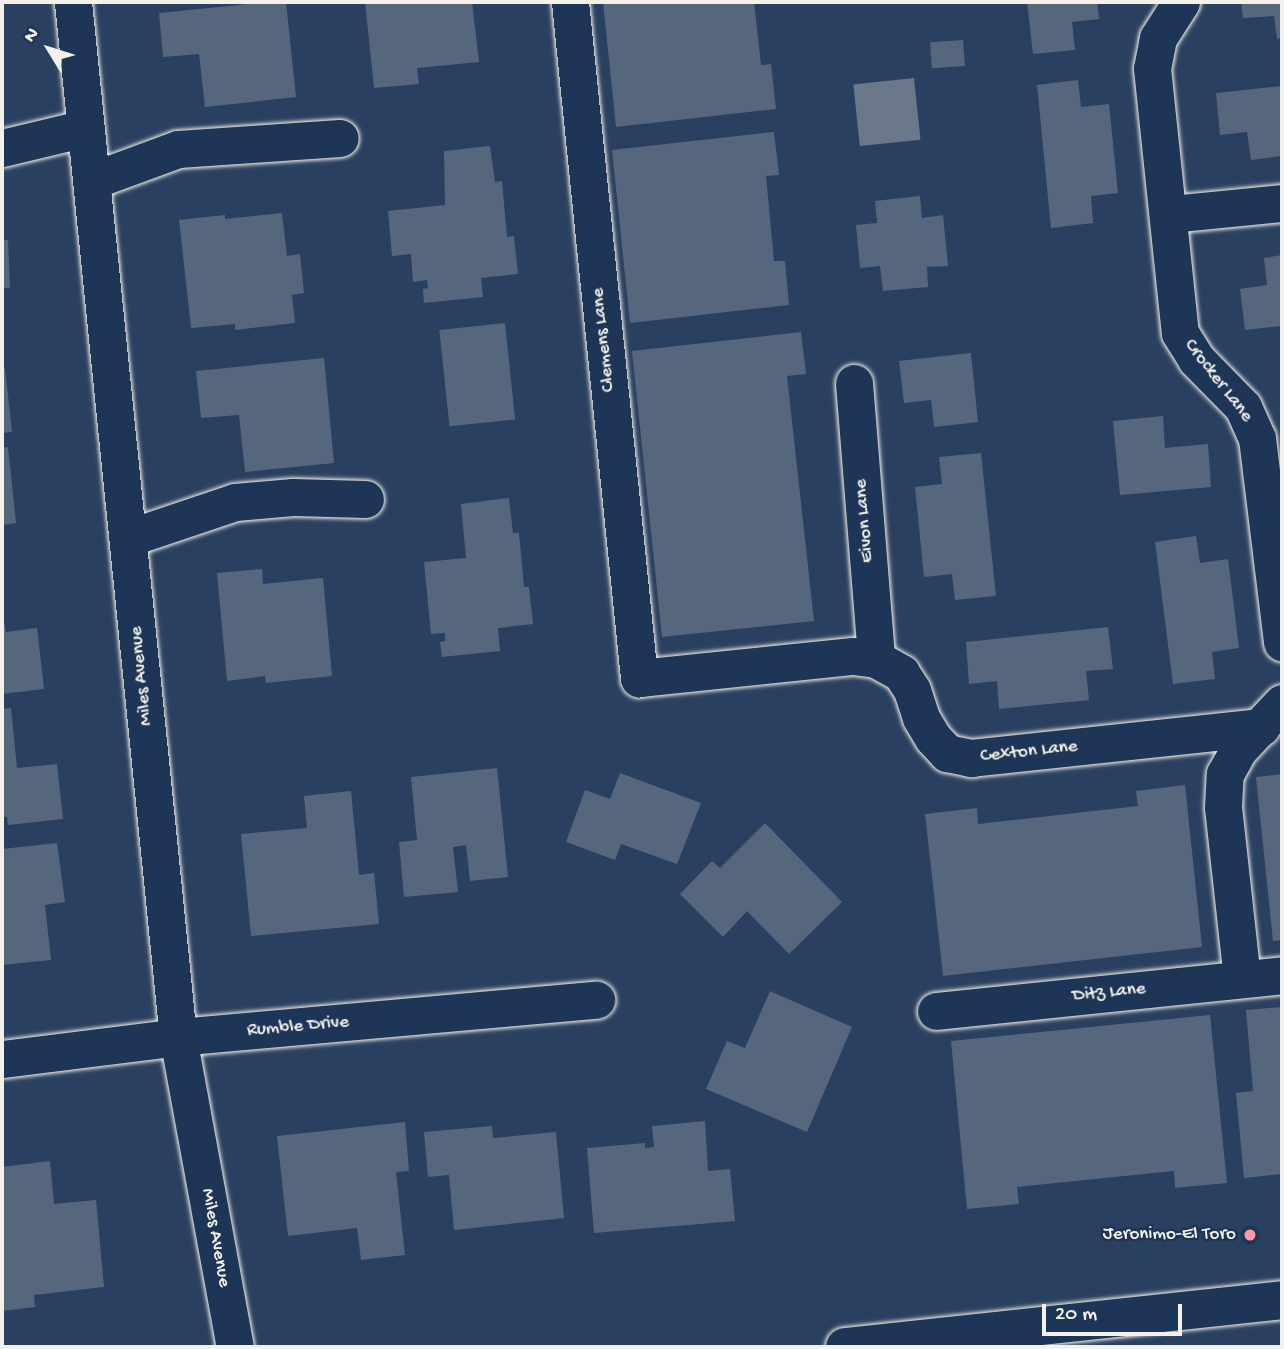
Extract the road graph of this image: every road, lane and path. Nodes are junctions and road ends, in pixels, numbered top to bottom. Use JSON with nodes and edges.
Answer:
{"nodes":[{"id":1,"x":73,"y":2,"type":"edge"},
{"id":2,"x":570,"y":2,"type":"edge"},
{"id":3,"x":1181,"y":2,"type":"edge"},
{"id":4,"x":86,"y":128,"type":"junction"},
{"id":5,"x":340,"y":138,"type":"dead end"},
{"id":6,"x":2,"y":148,"type":"edge"},
{"id":7,"x":91,"y":181,"type":"junction"},
{"id":8,"x":1282,"y":203,"type":"edge"},
{"id":9,"x":1170,"y":214,"type":"junction"},
{"id":10,"x":854,"y":383,"type":"dead end"},
{"id":11,"x":365,"y":499,"type":"dead end"},
{"id":12,"x":128,"y":538,"type":"junction"},
{"id":13,"x":1282,"y":642,"type":"edge"},
{"id":14,"x":876,"y":659,"type":"junction"},
{"id":15,"x":1272,"y":715,"type":"edge"},
{"id":16,"x":1282,"y":975,"type":"edge"},
{"id":17,"x":1242,"y":979,"type":"junction"},
{"id":18,"x":596,"y":1000,"type":"dead end"},
{"id":19,"x":936,"y":1011,"type":"dead end"},
{"id":20,"x":178,"y":1037,"type":"junction"},
{"id":21,"x":2,"y":1059,"type":"edge"},
{"id":22,"x":1282,"y":1300,"type":"edge"},
{"id":23,"x":235,"y":1347,"type":"edge"},
{"id":24,"x":845,"y":1347,"type":"edge"}],
"edges":[{"from":1,"to":4,"type":"street","name":"Miles Avenue"},
{"from":2,"to":14,"type":"street","name":"Clemens Lane"},
{"from":3,"to":9,"type":"street","name":"Crocker Lane"},
{"from":4,"to":6,"type":"street"},
{"from":4,"to":7,"type":"street","name":"Miles Avenue"},
{"from":5,"to":7,"type":"street"},
{"from":7,"to":12,"type":"street","name":"Miles Avenue"},
{"from":8,"to":9,"type":"street"},
{"from":9,"to":13,"type":"street","name":"Crocker Lane"},
{"from":10,"to":14,"type":"street","name":"Eivon Lane"},
{"from":11,"to":12,"type":"street"},
{"from":12,"to":20,"type":"street","name":"Miles Avenue"},
{"from":14,"to":15,"type":"street","name":"Cexton Lane"},
{"from":15,"to":17,"type":"street"},
{"from":16,"to":17,"type":"street","name":"Ditz Lane"},
{"from":17,"to":19,"type":"street","name":"Ditz Lane"},
{"from":18,"to":20,"type":"street","name":"Rumble Drive"},
{"from":20,"to":21,"type":"street","name":"Rumble Drive"},
{"from":20,"to":23,"type":"street","name":"Miles Avenue"},
{"from":22,"to":24,"type":"main road"}]}
